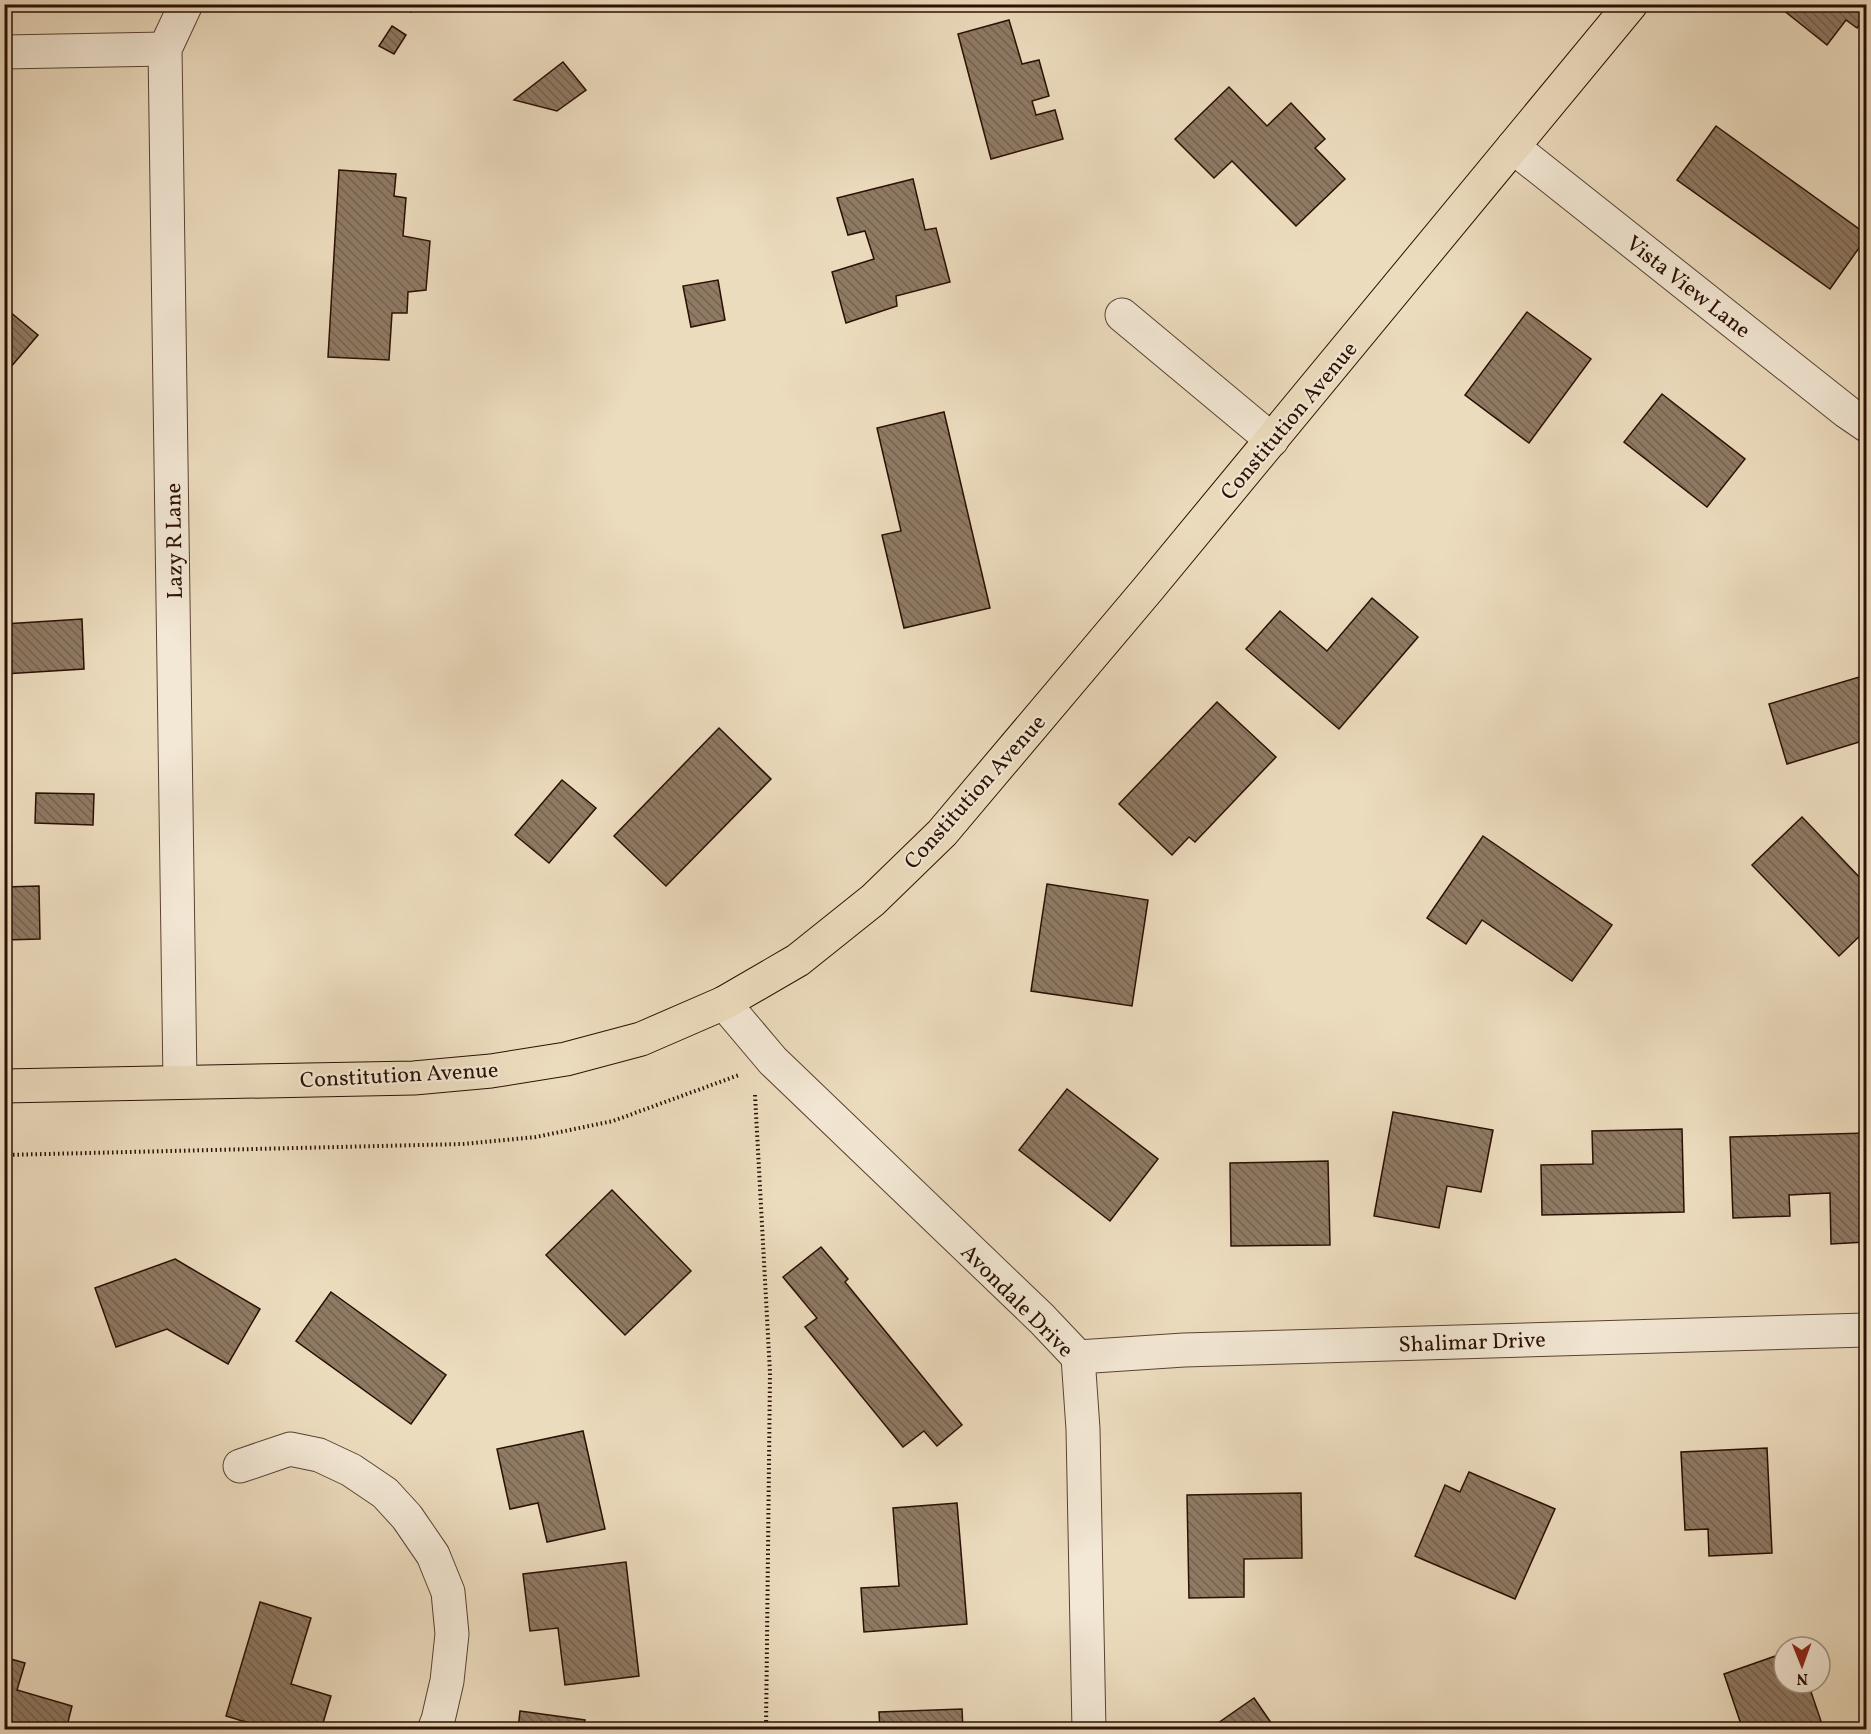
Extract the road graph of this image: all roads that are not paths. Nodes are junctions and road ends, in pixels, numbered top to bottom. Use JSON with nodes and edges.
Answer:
{"nodes":[{"id":1,"x":186,"y":4,"type":"edge"},
{"id":2,"x":1631,"y":4,"type":"edge"},
{"id":3,"x":165,"y":49,"type":"junction"},
{"id":4,"x":4,"y":52,"type":"edge"},
{"id":5,"x":1513,"y":147,"type":"junction"},
{"id":6,"x":1122,"y":315,"type":"dead end"},
{"id":7,"x":1866,"y":425,"type":"edge"},
{"id":8,"x":1272,"y":440,"type":"junction"},
{"id":9,"x":724,"y":1003,"type":"junction"},
{"id":10,"x":180,"y":1082,"type":"junction"},
{"id":11,"x":4,"y":1086,"type":"edge"},
{"id":12,"x":1866,"y":1330,"type":"edge"},
{"id":13,"x":1078,"y":1357,"type":"junction"},
{"id":14,"x":240,"y":1466,"type":"dead end"},
{"id":15,"x":434,"y":1730,"type":"edge"},
{"id":16,"x":1089,"y":1730,"type":"edge"}],
"edges":[{"from":1,"to":3,"type":"street","name":"Lazy R Lane"},
{"from":2,"to":5,"type":"main road","name":"Constitution Avenue"},
{"from":3,"to":4,"type":"street"},
{"from":3,"to":10,"type":"street","name":"Lazy R Lane"},
{"from":5,"to":7,"type":"street","name":"Vista View Lane"},
{"from":5,"to":8,"type":"main road","name":"Constitution Avenue"},
{"from":6,"to":8,"type":"street"},
{"from":8,"to":9,"type":"main road","name":"Constitution Avenue"},
{"from":9,"to":10,"type":"main road","name":"Constitution Avenue"},
{"from":9,"to":13,"type":"street","name":"Avondale Drive"},
{"from":10,"to":11,"type":"main road","name":"Constitution Avenue"},
{"from":12,"to":13,"type":"street","name":"Shalimar Drive"},
{"from":13,"to":16,"type":"street","name":"Avondale Drive"},
{"from":14,"to":15,"type":"street"}]}
